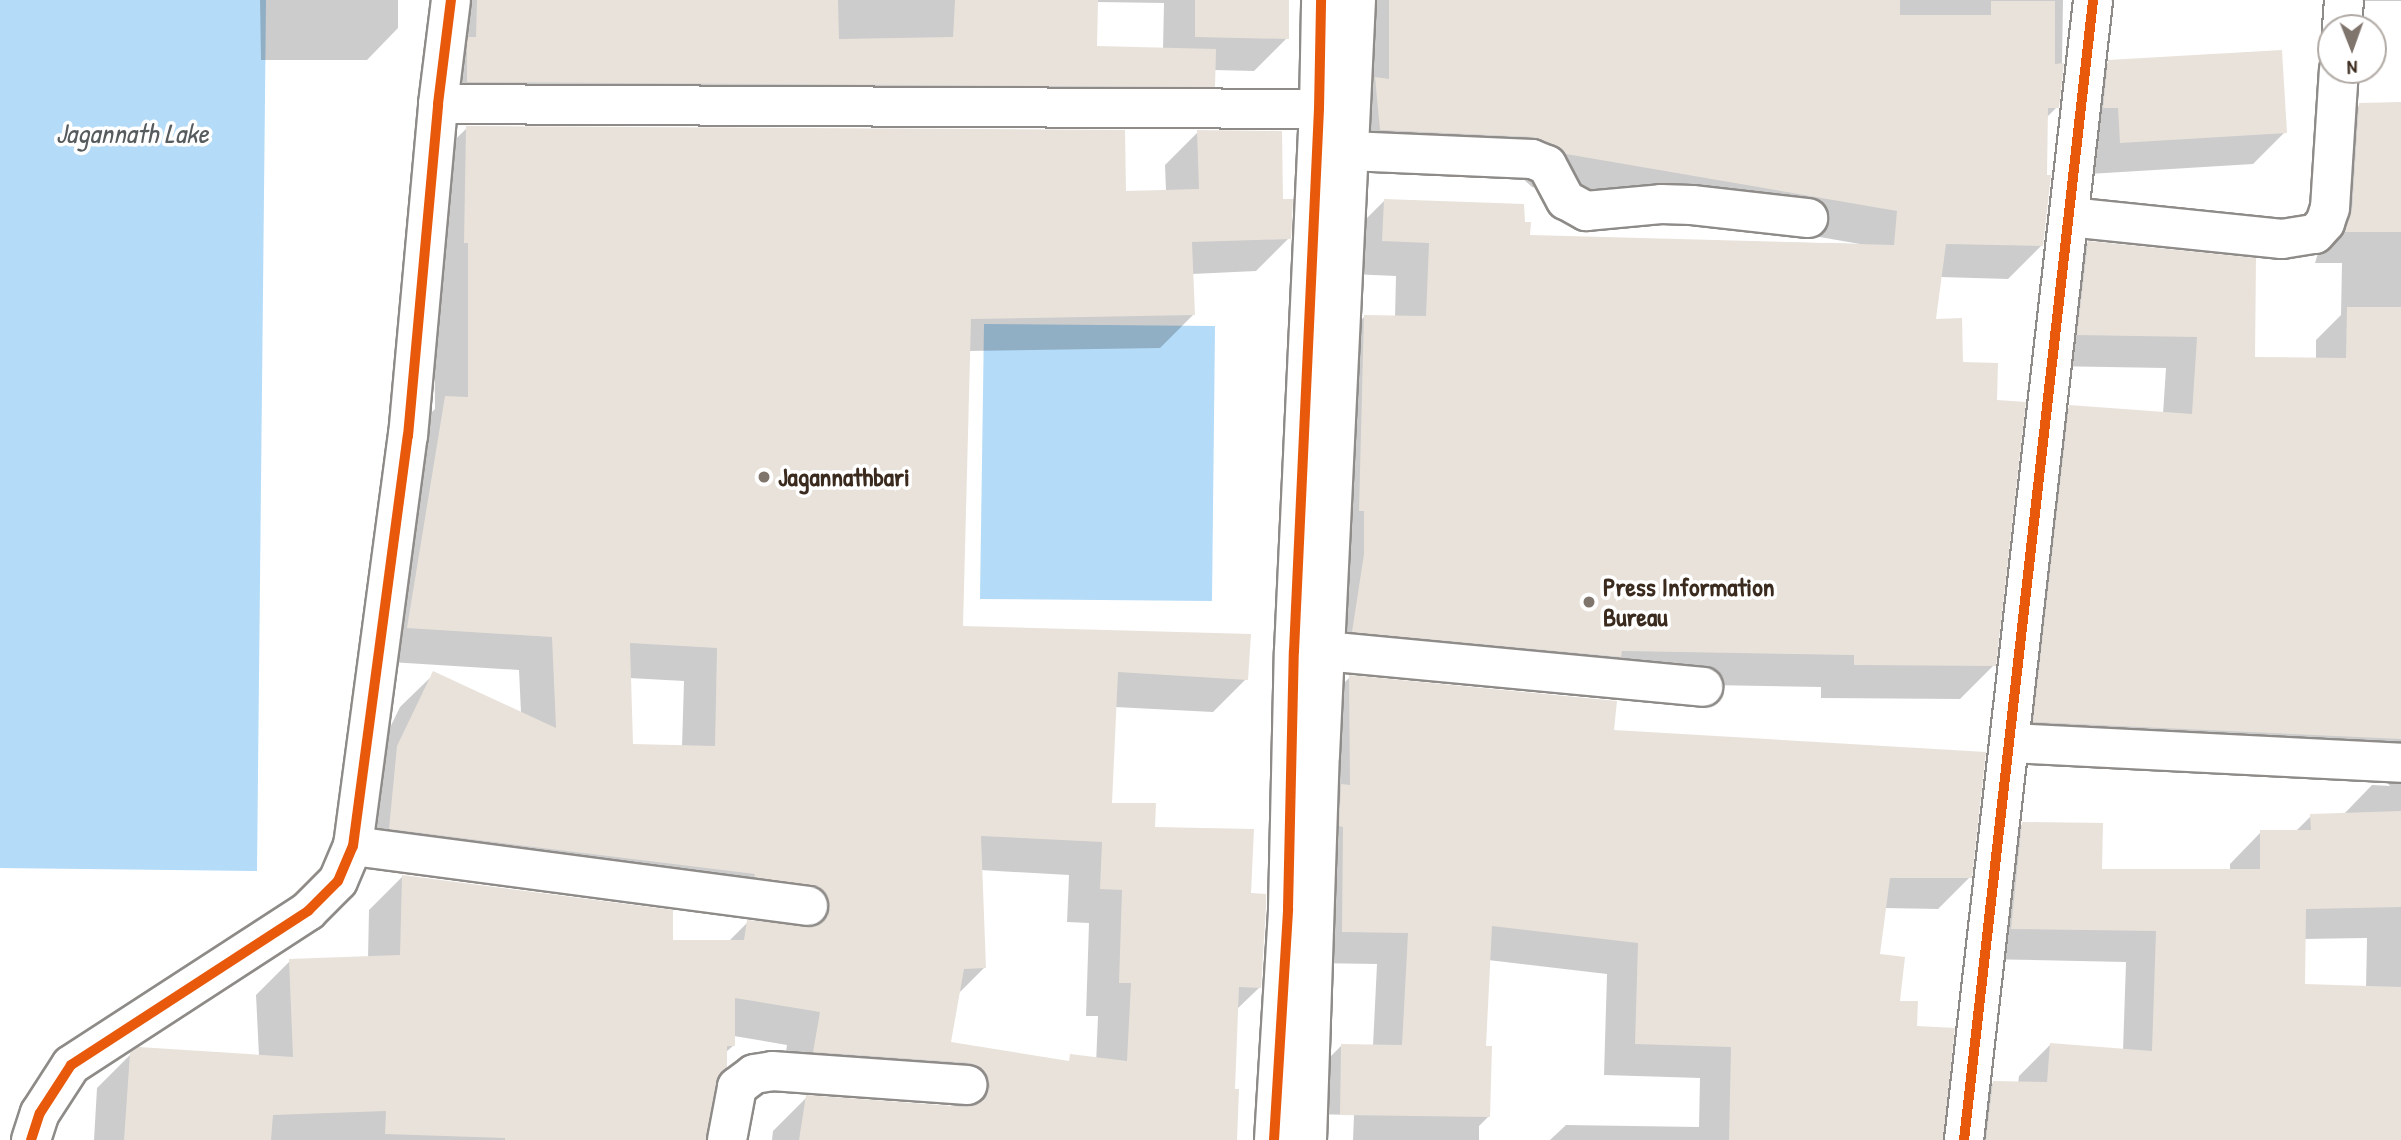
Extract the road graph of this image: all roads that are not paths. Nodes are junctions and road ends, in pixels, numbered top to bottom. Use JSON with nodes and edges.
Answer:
{"nodes":[{"id":1,"x":452,"y":0,"type":"edge"},
{"id":2,"x":1321,"y":0,"type":"edge"},
{"id":3,"x":1356,"y":0,"type":"edge"},
{"id":4,"x":2093,"y":0,"type":"edge"},
{"id":5,"x":2338,"y":84,"type":"edge"},
{"id":6,"x":438,"y":104,"type":"junction"},
{"id":7,"x":1319,"y":109,"type":"junction"},
{"id":8,"x":1349,"y":151,"type":"junction"},
{"id":9,"x":2069,"y":217,"type":"junction"},
{"id":10,"x":1808,"y":218,"type":"dead end"},
{"id":11,"x":1325,"y":652,"type":"junction"},
{"id":12,"x":1703,"y":687,"type":"dead end"},
{"id":13,"x":2010,"y":743,"type":"junction"},
{"id":14,"x":2401,"y":762,"type":"edge"},
{"id":15,"x":354,"y":846,"type":"junction"},
{"id":16,"x":808,"y":906,"type":"dead end"},
{"id":17,"x":968,"y":1085,"type":"dead end"},
{"id":18,"x":31,"y":1140,"type":"edge"},
{"id":19,"x":727,"y":1140,"type":"edge"},
{"id":20,"x":1274,"y":1140,"type":"edge"},
{"id":21,"x":1307,"y":1140,"type":"edge"},
{"id":22,"x":1964,"y":1140,"type":"edge"}],
"edges":[{"from":1,"to":6,"type":"street"},
{"from":2,"to":7,"type":"street"},
{"from":3,"to":8,"type":"street"},
{"from":4,"to":9,"type":"street"},
{"from":5,"to":9,"type":"street"},
{"from":6,"to":7,"type":"street"},
{"from":6,"to":15,"type":"street"},
{"from":7,"to":20,"type":"street"},
{"from":8,"to":10,"type":"street"},
{"from":8,"to":11,"type":"street"},
{"from":9,"to":13,"type":"street"},
{"from":11,"to":12,"type":"street"},
{"from":11,"to":21,"type":"street"},
{"from":13,"to":14,"type":"street"},
{"from":13,"to":22,"type":"street"},
{"from":15,"to":16,"type":"street"},
{"from":15,"to":18,"type":"street"},
{"from":17,"to":19,"type":"street"}]}
